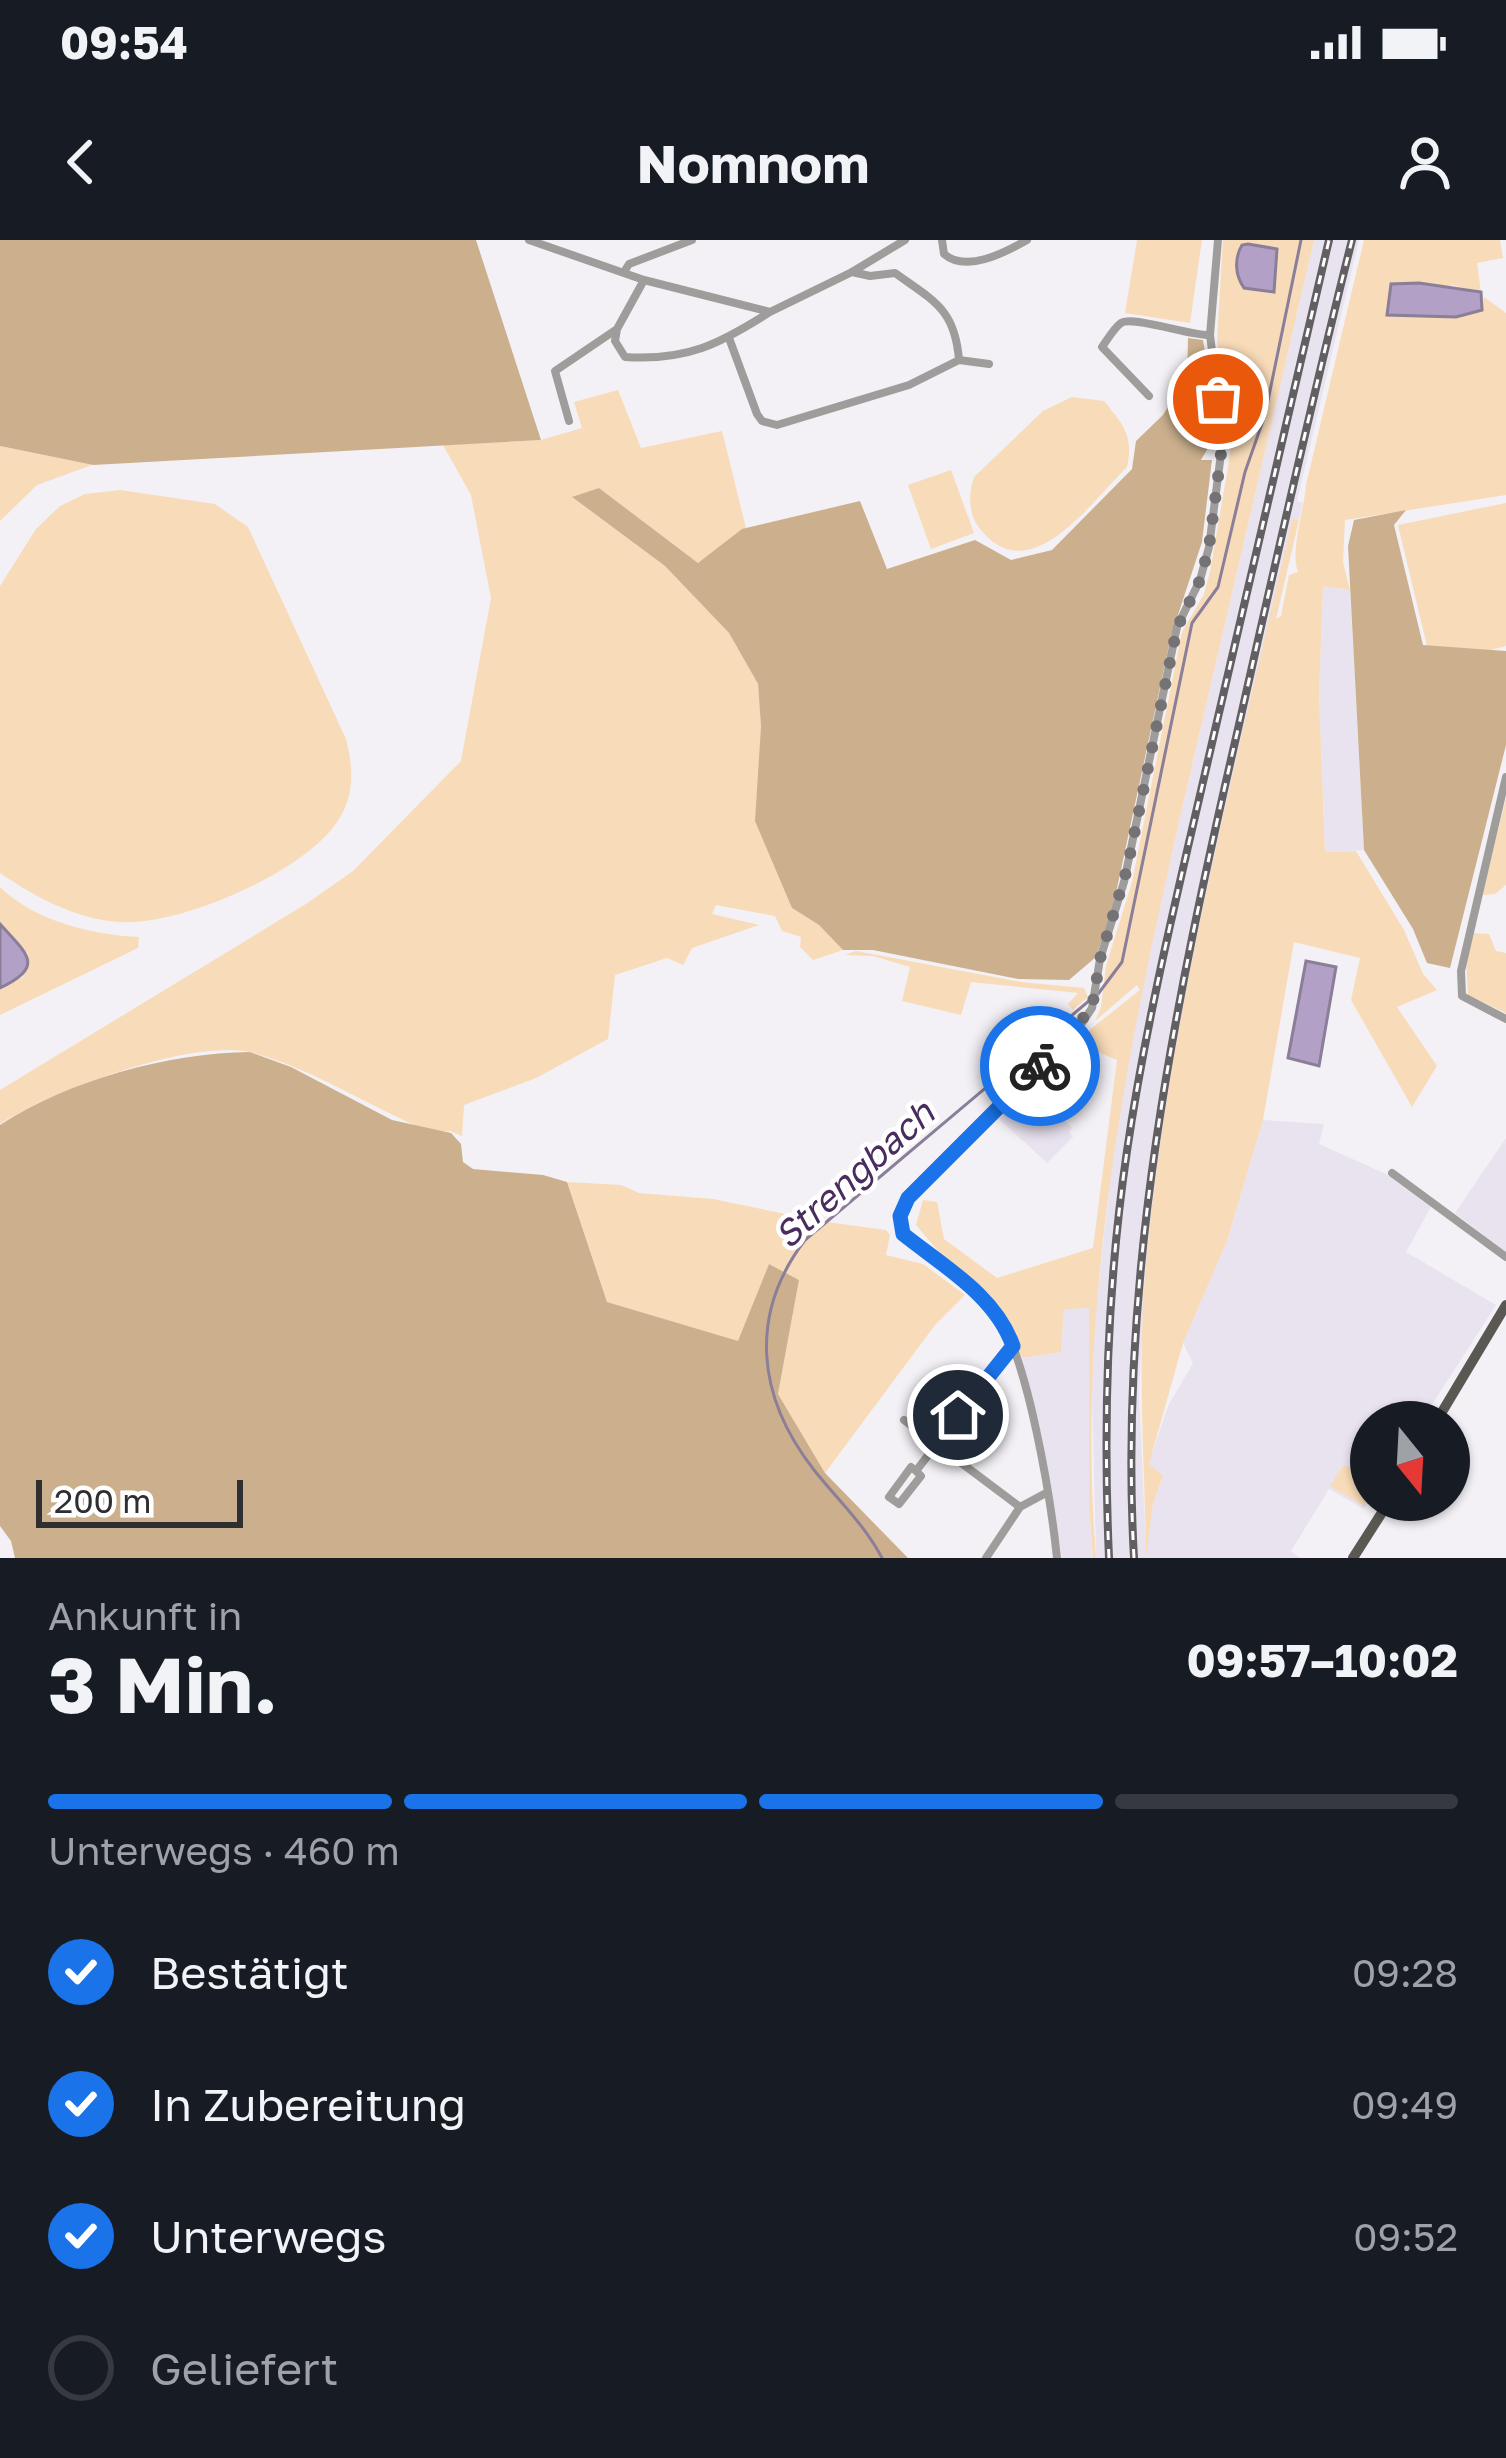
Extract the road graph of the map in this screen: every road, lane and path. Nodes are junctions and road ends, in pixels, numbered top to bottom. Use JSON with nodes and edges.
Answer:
{"nodes":[{"id":1,"x":529,"y":240,"type":"edge"},
{"id":2,"x":904,"y":240,"type":"edge"},
{"id":3,"x":942,"y":240,"type":"edge"},
{"id":4,"x":1027,"y":240,"type":"edge"},
{"id":5,"x":1218,"y":240,"type":"edge"},
{"id":6,"x":686,"y":241,"type":"edge"},
{"id":7,"x":852,"y":272,"type":"junction"},
{"id":8,"x":624,"y":273,"type":"junction"},
{"id":9,"x":644,"y":280,"type":"junction"},
{"id":10,"x":770,"y":311,"type":"junction"},
{"id":11,"x":616,"y":329,"type":"junction"},
{"id":12,"x":1210,"y":335,"type":"junction"},
{"id":13,"x":729,"y":338,"type":"junction"},
{"id":14,"x":959,"y":360,"type":"junction"},
{"id":15,"x":989,"y":364,"type":"dead end"},
{"id":16,"x":1149,"y":396,"type":"dead end"},
{"id":17,"x":569,"y":422,"type":"dead end"},
{"id":18,"x":1506,"y":777,"type":"edge"},
{"id":19,"x":1506,"y":1018,"type":"edge"},
{"id":20,"x":1392,"y":1173,"type":"dead end"},
{"id":21,"x":1506,"y":1257,"type":"edge"},
{"id":22,"x":1506,"y":1305,"type":"edge"},
{"id":23,"x":1013,"y":1346,"type":"junction"},
{"id":24,"x":1449,"y":1401,"type":"edge"},
{"id":25,"x":904,"y":1420,"type":"dead end"},
{"id":26,"x":937,"y":1444,"type":"junction"},
{"id":27,"x":916,"y":1471,"type":"junction"},
{"id":28,"x":1046,"y":1493,"type":"junction"},
{"id":29,"x":1020,"y":1507,"type":"junction"},
{"id":30,"x":1377,"y":1521,"type":"edge"},
{"id":31,"x":986,"y":1558,"type":"edge"},
{"id":32,"x":1057,"y":1558,"type":"edge"},
{"id":33,"x":1353,"y":1558,"type":"edge"}],
"edges":[{"from":1,"to":8,"type":"street"},
{"from":2,"to":7,"type":"street"},
{"from":3,"to":4,"type":"street"},
{"from":5,"to":12,"type":"street"},
{"from":6,"to":8,"type":"street"},
{"from":7,"to":10,"type":"street"},
{"from":7,"to":14,"type":"street"},
{"from":8,"to":9,"type":"street"},
{"from":9,"to":10,"type":"street"},
{"from":9,"to":11,"type":"street"},
{"from":10,"to":13,"type":"street"},
{"from":11,"to":13,"type":"street"},
{"from":11,"to":17,"type":"street"},
{"from":12,"to":16,"type":"street"},
{"from":12,"to":23,"type":"street"},
{"from":13,"to":14,"type":"street"},
{"from":14,"to":15,"type":"street"},
{"from":18,"to":19,"type":"street"},
{"from":20,"to":21,"type":"street"},
{"from":22,"to":24,"type":"main road"},
{"from":23,"to":26,"type":"street"},
{"from":23,"to":28,"type":"street"},
{"from":25,"to":26,"type":"street"},
{"from":26,"to":27,"type":"street"},
{"from":26,"to":29,"type":"street"},
{"from":27,"to":27,"type":"street"},
{"from":28,"to":29,"type":"street"},
{"from":28,"to":32,"type":"street"},
{"from":29,"to":31,"type":"street"},
{"from":30,"to":33,"type":"main road"}]}
